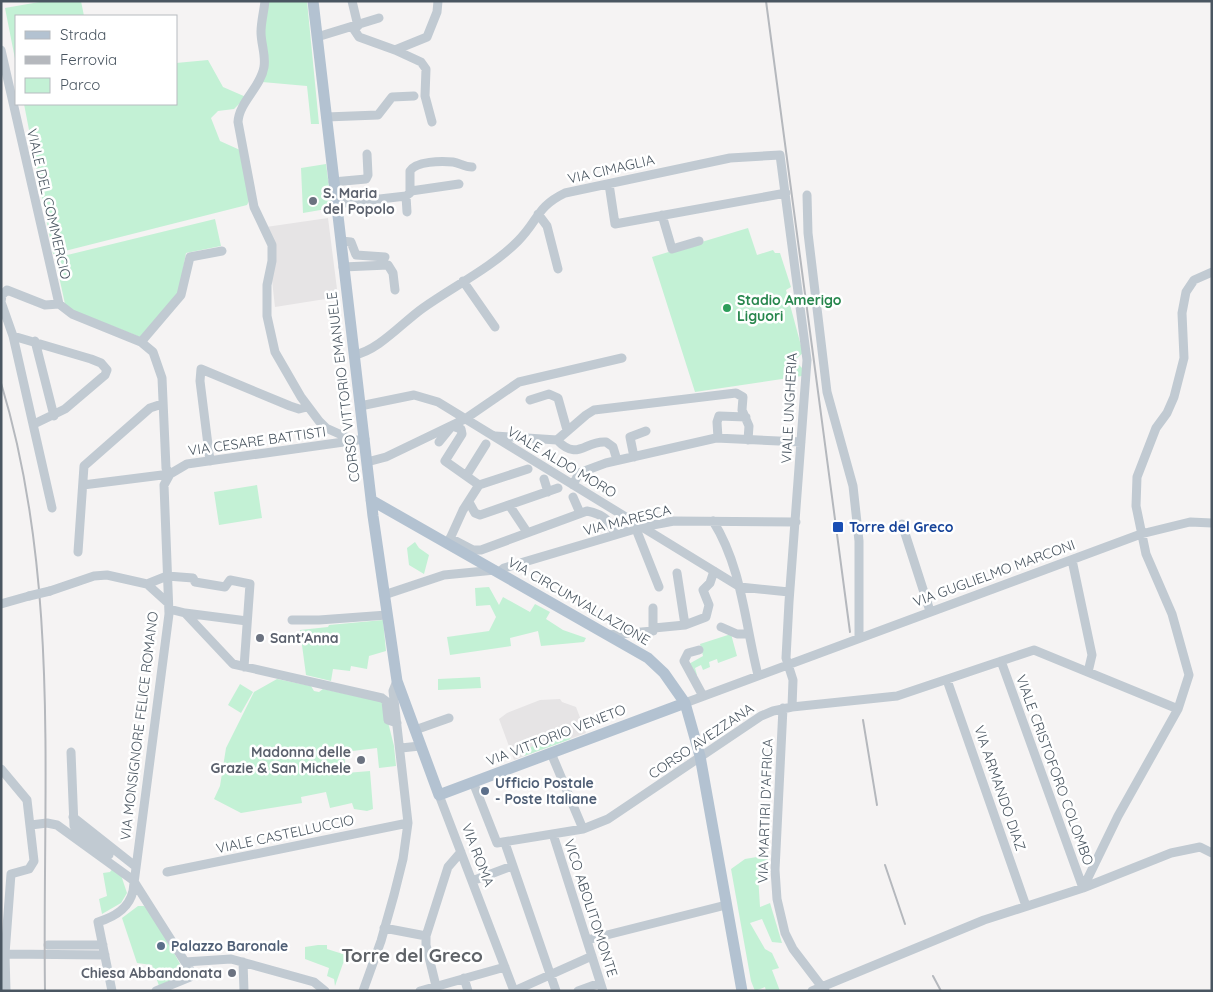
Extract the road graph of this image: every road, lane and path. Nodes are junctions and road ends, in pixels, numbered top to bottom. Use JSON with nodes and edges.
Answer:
{"nodes":[{"id":1,"x":265,"y":1,"type":"edge"},
{"id":2,"x":313,"y":1,"type":"edge"},
{"id":3,"x":352,"y":1,"type":"edge"},
{"id":4,"x":438,"y":1,"type":"edge"},
{"id":5,"x":379,"y":18,"type":"dead end"},
{"id":6,"x":355,"y":27,"type":"junction"},
{"id":7,"x":317,"y":38,"type":"junction"},
{"id":8,"x":1,"y":50,"type":"edge"},
{"id":9,"x":394,"y":50,"type":"junction"},
{"id":10,"x":414,"y":96,"type":"dead end"},
{"id":11,"x":326,"y":117,"type":"junction"},
{"id":12,"x":432,"y":122,"type":"dead end"},
{"id":13,"x":366,"y":154,"type":"dead end"},
{"id":14,"x":780,"y":155,"type":"joint"},
{"id":15,"x":472,"y":166,"type":"dead end"},
{"id":16,"x":333,"y":182,"type":"junction"},
{"id":17,"x":459,"y":184,"type":"dead end"},
{"id":18,"x":609,"y":184,"type":"junction"},
{"id":19,"x":786,"y":193,"type":"junction"},
{"id":20,"x":408,"y":194,"type":"junction"},
{"id":21,"x":807,"y":195,"type":"dead end"},
{"id":22,"x":336,"y":204,"type":"junction"},
{"id":23,"x":407,"y":212,"type":"dead end"},
{"id":24,"x":538,"y":214,"type":"junction"},
{"id":25,"x":662,"y":215,"type":"junction"},
{"id":26,"x":340,"y":241,"type":"junction"},
{"id":27,"x":699,"y":241,"type":"dead end"},
{"id":28,"x":222,"y":251,"type":"dead end"},
{"id":29,"x":385,"y":258,"type":"dead end"},
{"id":30,"x":343,"y":267,"type":"junction"},
{"id":31,"x":558,"y":269,"type":"dead end"},
{"id":32,"x":1212,"y":272,"type":"edge"},
{"id":33,"x":463,"y":281,"type":"junction"},
{"id":34,"x":395,"y":290,"type":"dead end"},
{"id":35,"x":59,"y":304,"type":"junction"},
{"id":36,"x":495,"y":327,"type":"dead end"},
{"id":37,"x":13,"y":336,"type":"junction"},
{"id":38,"x":35,"y":341,"type":"junction"},
{"id":39,"x":142,"y":342,"type":"junction"},
{"id":40,"x":354,"y":355,"type":"junction"},
{"id":41,"x":622,"y":358,"type":"dead end"},
{"id":42,"x":530,"y":400,"type":"dead end"},
{"id":43,"x":162,"y":404,"type":"junction"},
{"id":44,"x":360,"y":406,"type":"junction"},
{"id":45,"x":307,"y":407,"type":"junction"},
{"id":46,"x":54,"y":416,"type":"junction"},
{"id":47,"x":746,"y":417,"type":"junction"},
{"id":48,"x":464,"y":419,"type":"junction"},
{"id":49,"x":34,"y":424,"type":"junction"},
{"id":50,"x":567,"y":430,"type":"junction"},
{"id":51,"x":646,"y":432,"type":"dead end"},
{"id":52,"x":493,"y":436,"type":"junction"},
{"id":53,"x":718,"y":438,"type":"junction"},
{"id":54,"x":360,"y":440,"type":"junction"},
{"id":55,"x":557,"y":440,"type":"junction"},
{"id":56,"x":748,"y":440,"type":"junction"},
{"id":57,"x":438,"y":442,"type":"dead end"},
{"id":58,"x":801,"y":442,"type":"junction"},
{"id":59,"x":486,"y":444,"type":"dead end"},
{"id":60,"x":634,"y":457,"type":"junction"},
{"id":61,"x":618,"y":460,"type":"junction"},
{"id":62,"x":210,"y":461,"type":"junction"},
{"id":63,"x":367,"y":462,"type":"junction"},
{"id":64,"x":528,"y":469,"type":"dead end"},
{"id":65,"x":170,"y":474,"type":"junction"},
{"id":66,"x":466,"y":476,"type":"junction"},
{"id":67,"x":544,"y":479,"type":"dead end"},
{"id":68,"x":479,"y":484,"type":"junction"},
{"id":69,"x":573,"y":485,"type":"junction"},
{"id":70,"x":83,"y":486,"type":"junction"},
{"id":71,"x":558,"y":488,"type":"dead end"},
{"id":72,"x":548,"y":492,"type":"junction"},
{"id":73,"x":573,"y":497,"type":"dead end"},
{"id":74,"x":372,"y":500,"type":"junction"},
{"id":75,"x":51,"y":504,"type":"dead end"},
{"id":76,"x":470,"y":504,"type":"dead end"},
{"id":77,"x":510,"y":504,"type":"junction"},
{"id":78,"x":580,"y":513,"type":"junction"},
{"id":79,"x":714,"y":521,"type":"junction"},
{"id":80,"x":796,"y":522,"type":"junction"},
{"id":81,"x":1212,"y":523,"type":"edge"},
{"id":82,"x":902,"y":524,"type":"dead end"},
{"id":83,"x":639,"y":528,"type":"junction"},
{"id":84,"x":527,"y":532,"type":"junction"},
{"id":85,"x":1141,"y":534,"type":"junction"},
{"id":86,"x":615,"y":535,"type":"junction"},
{"id":87,"x":449,"y":540,"type":"junction"},
{"id":88,"x":78,"y":552,"type":"dead end"},
{"id":89,"x":1072,"y":560,"type":"junction"},
{"id":90,"x":497,"y":571,"type":"junction"},
{"id":91,"x":714,"y":571,"type":"junction"},
{"id":92,"x":677,"y":573,"type":"dead end"},
{"id":93,"x":167,"y":576,"type":"junction"},
{"id":94,"x":147,"y":584,"type":"junction"},
{"id":95,"x":660,"y":587,"type":"dead end"},
{"id":96,"x":740,"y":587,"type":"junction"},
{"id":97,"x":789,"y":592,"type":"junction"},
{"id":98,"x":384,"y":595,"type":"junction"},
{"id":99,"x":1,"y":604,"type":"edge"},
{"id":100,"x":168,"y":606,"type":"junction"},
{"id":101,"x":653,"y":608,"type":"dead end"},
{"id":102,"x":930,"y":611,"type":"junction"},
{"id":103,"x":185,"y":613,"type":"junction"},
{"id":104,"x":387,"y":615,"type":"junction"},
{"id":105,"x":292,"y":620,"type":"dead end"},
{"id":106,"x":247,"y":621,"type":"junction"},
{"id":107,"x":685,"y":625,"type":"junction"},
{"id":108,"x":721,"y":627,"type":"dead end"},
{"id":109,"x":654,"y":628,"type":"junction"},
{"id":110,"x":748,"y":634,"type":"junction"},
{"id":111,"x":608,"y":635,"type":"junction"},
{"id":112,"x":859,"y":637,"type":"junction"},
{"id":113,"x":698,"y":650,"type":"dead end"},
{"id":114,"x":1001,"y":661,"type":"junction"},
{"id":115,"x":789,"y":664,"type":"junction"},
{"id":116,"x":244,"y":667,"type":"junction"},
{"id":117,"x":1088,"y":672,"type":"junction"},
{"id":118,"x":758,"y":675,"type":"junction"},
{"id":119,"x":947,"y":680,"type":"junction"},
{"id":120,"x":397,"y":681,"type":"junction"},
{"id":121,"x":703,"y":696,"type":"junction"},
{"id":122,"x":685,"y":703,"type":"junction"},
{"id":123,"x":788,"y":707,"type":"junction"},
{"id":124,"x":1178,"y":709,"type":"junction"},
{"id":125,"x":449,"y":718,"type":"dead end"},
{"id":126,"x":398,"y":723,"type":"junction"},
{"id":127,"x":415,"y":730,"type":"junction"},
{"id":128,"x":420,"y":746,"type":"junction"},
{"id":129,"x":401,"y":748,"type":"junction"},
{"id":130,"x":71,"y":752,"type":"dead end"},
{"id":131,"x":551,"y":752,"type":"junction"},
{"id":132,"x":700,"y":756,"type":"junction"},
{"id":133,"x":1,"y":769,"type":"edge"},
{"id":134,"x":473,"y":782,"type":"junction"},
{"id":135,"x":439,"y":795,"type":"junction"},
{"id":136,"x":408,"y":823,"type":"junction"},
{"id":137,"x":34,"y":824,"type":"junction"},
{"id":138,"x":583,"y":829,"type":"junction"},
{"id":139,"x":553,"y":834,"type":"junction"},
{"id":140,"x":505,"y":843,"type":"junction"},
{"id":141,"x":461,"y":852,"type":"junction"},
{"id":142,"x":1212,"y":853,"type":"edge"},
{"id":143,"x":512,"y":866,"type":"junction"},
{"id":144,"x":167,"y":872,"type":"dead end"},
{"id":145,"x":134,"y":873,"type":"junction"},
{"id":146,"x":472,"y":881,"type":"junction"},
{"id":147,"x":1083,"y":888,"type":"junction"},
{"id":148,"x":726,"y":905,"type":"junction"},
{"id":149,"x":1026,"y":906,"type":"junction"},
{"id":150,"x":384,"y":928,"type":"junction"},
{"id":151,"x":426,"y":936,"type":"junction"},
{"id":152,"x":587,"y":940,"type":"junction"},
{"id":153,"x":4,"y":942,"type":"edge"},
{"id":154,"x":48,"y":945,"type":"dead end"},
{"id":155,"x":103,"y":945,"type":"junction"},
{"id":156,"x":6,"y":954,"type":"junction"},
{"id":157,"x":105,"y":955,"type":"junction"},
{"id":158,"x":592,"y":956,"type":"junction"},
{"id":159,"x":185,"y":962,"type":"junction"},
{"id":160,"x":243,"y":962,"type":"junction"},
{"id":161,"x":3,"y":965,"type":"edge"},
{"id":162,"x":505,"y":967,"type":"junction"},
{"id":163,"x":552,"y":975,"type":"junction"},
{"id":164,"x":464,"y":978,"type":"junction"},
{"id":165,"x":436,"y":986,"type":"junction"},
{"id":166,"x":602,"y":987,"type":"edge"},
{"id":167,"x":423,"y":990,"type":"edge"},
{"id":168,"x":819,"y":990,"type":"edge"},
{"id":169,"x":6,"y":991,"type":"edge"},
{"id":170,"x":112,"y":991,"type":"edge"},
{"id":171,"x":156,"y":991,"type":"edge"},
{"id":172,"x":244,"y":991,"type":"edge"},
{"id":173,"x":325,"y":991,"type":"edge"},
{"id":174,"x":363,"y":991,"type":"edge"},
{"id":175,"x":468,"y":991,"type":"edge"},
{"id":176,"x":514,"y":991,"type":"edge"},
{"id":177,"x":556,"y":991,"type":"edge"},
{"id":178,"x":578,"y":991,"type":"edge"},
{"id":179,"x":742,"y":991,"type":"edge"}],
"edges":[{"from":1,"to":45,"type":"street"},
{"from":2,"to":7,"type":"main road","name":"CORSO VITTORIO EMANUELE"},
{"from":3,"to":6,"type":"street"},
{"from":4,"to":9,"type":"street"},
{"from":5,"to":6,"type":"street"},
{"from":6,"to":7,"type":"street"},
{"from":6,"to":9,"type":"street"},
{"from":7,"to":11,"type":"main road","name":"CORSO VITTORIO EMANUELE"},
{"from":8,"to":35,"type":"street","name":"VIALE DEL COMMERCIO"},
{"from":9,"to":12,"type":"street"},
{"from":10,"to":11,"type":"street"},
{"from":11,"to":16,"type":"main road","name":"CORSO VITTORIO EMANUELE"},
{"from":13,"to":16,"type":"street"},
{"from":14,"to":18,"type":"street","name":"VIA CIMAGLIA"},
{"from":14,"to":19,"type":"street","name":"VIALE UNGHERIA"},
{"from":15,"to":20,"type":"street"},
{"from":16,"to":22,"type":"main road","name":"CORSO VITTORIO EMANUELE"},
{"from":17,"to":20,"type":"street"},
{"from":18,"to":24,"type":"street","name":"VIA CIMAGLIA"},
{"from":18,"to":25,"type":"street"},
{"from":19,"to":25,"type":"street"},
{"from":19,"to":58,"type":"street","name":"VIALE UNGHERIA"},
{"from":20,"to":22,"type":"street"},
{"from":20,"to":23,"type":"street"},
{"from":21,"to":112,"type":"street"},
{"from":22,"to":26,"type":"main road","name":"CORSO VITTORIO EMANUELE"},
{"from":24,"to":31,"type":"street"},
{"from":24,"to":33,"type":"street","name":"VIA CIMAGLIA"},
{"from":25,"to":27,"type":"street"},
{"from":26,"to":29,"type":"street"},
{"from":26,"to":30,"type":"main road","name":"CORSO VITTORIO EMANUELE"},
{"from":28,"to":39,"type":"street"},
{"from":30,"to":34,"type":"street"},
{"from":30,"to":40,"type":"main road","name":"CORSO VITTORIO EMANUELE"},
{"from":32,"to":85,"type":"street"},
{"from":33,"to":36,"type":"street"},
{"from":33,"to":40,"type":"street","name":"VIA CIMAGLIA"},
{"from":35,"to":37,"type":"street"},
{"from":35,"to":39,"type":"street"},
{"from":37,"to":38,"type":"street"},
{"from":37,"to":49,"type":"street"},
{"from":38,"to":46,"type":"street"},
{"from":38,"to":46,"type":"street"},
{"from":39,"to":43,"type":"street"},
{"from":40,"to":44,"type":"main road","name":"CORSO VITTORIO EMANUELE"},
{"from":41,"to":48,"type":"street"},
{"from":42,"to":50,"type":"street"},
{"from":43,"to":65,"type":"street"},
{"from":43,"to":70,"type":"street"},
{"from":44,"to":48,"type":"street","name":"VIALE ALDO MORO"},
{"from":44,"to":54,"type":"main road","name":"CORSO VITTORIO EMANUELE"},
{"from":45,"to":54,"type":"street"},
{"from":45,"to":62,"type":"street"},
{"from":46,"to":49,"type":"street"},
{"from":47,"to":50,"type":"street"},
{"from":47,"to":53,"type":"street"},
{"from":47,"to":56,"type":"street"},
{"from":48,"to":52,"type":"street","name":"VIALE ALDO MORO"},
{"from":48,"to":63,"type":"street"},
{"from":49,"to":75,"type":"street"},
{"from":50,"to":55,"type":"street"},
{"from":51,"to":60,"type":"street"},
{"from":52,"to":55,"type":"street"},
{"from":52,"to":69,"type":"street","name":"VIALE ALDO MORO"},
{"from":53,"to":56,"type":"street"},
{"from":53,"to":60,"type":"street"},
{"from":54,"to":62,"type":"street","name":"VIA CESARE BATTISTI"},
{"from":54,"to":63,"type":"main road","name":"CORSO VITTORIO EMANUELE"},
{"from":55,"to":61,"type":"street"},
{"from":56,"to":58,"type":"street"},
{"from":57,"to":66,"type":"street"},
{"from":58,"to":80,"type":"street","name":"VIALE UNGHERIA"},
{"from":59,"to":66,"type":"street"},
{"from":60,"to":61,"type":"street"},
{"from":61,"to":69,"type":"street"},
{"from":62,"to":65,"type":"street","name":"VIA CESARE BATTISTI"},
{"from":63,"to":74,"type":"main road","name":"CORSO VITTORIO EMANUELE"},
{"from":64,"to":68,"type":"street"},
{"from":65,"to":70,"type":"street","name":"VIA CESARE BATTISTI"},
{"from":65,"to":93,"type":"street"},
{"from":66,"to":68,"type":"street"},
{"from":67,"to":72,"type":"street"},
{"from":68,"to":87,"type":"street"},
{"from":69,"to":83,"type":"street","name":"VIALE ALDO MORO"},
{"from":70,"to":88,"type":"street"},
{"from":71,"to":72,"type":"street"},
{"from":72,"to":77,"type":"street"},
{"from":73,"to":78,"type":"street"},
{"from":74,"to":87,"type":"main road","name":"VIA CIRCUMVALLAZIONE"},
{"from":74,"to":98,"type":"main road","name":"CORSO VITTORIO EMANUELE"},
{"from":76,"to":77,"type":"street"},
{"from":77,"to":84,"type":"street"},
{"from":78,"to":84,"type":"street"},
{"from":78,"to":86,"type":"street"},
{"from":79,"to":80,"type":"street","name":"VIA MARESCA"},
{"from":79,"to":83,"type":"street","name":"VIA MARESCA"},
{"from":79,"to":96,"type":"street"},
{"from":80,"to":97,"type":"street","name":"VIALE UNGHERIA"},
{"from":81,"to":85,"type":"street","name":"VIA GUGLIELMO MARCONI"},
{"from":82,"to":102,"type":"street"},
{"from":83,"to":86,"type":"street","name":"VIA MARESCA"},
{"from":83,"to":91,"type":"street","name":"VIALE ALDO MORO"},
{"from":83,"to":95,"type":"street"},
{"from":84,"to":87,"type":"street"},
{"from":85,"to":89,"type":"street","name":"VIA GUGLIELMO MARCONI"},
{"from":85,"to":124,"type":"street"},
{"from":86,"to":90,"type":"street","name":"VIA MARESCA"},
{"from":87,"to":90,"type":"main road","name":"VIA CIRCUMVALLAZIONE"},
{"from":89,"to":102,"type":"street","name":"VIA GUGLIELMO MARCONI"},
{"from":89,"to":117,"type":"street"},
{"from":90,"to":98,"type":"street","name":"VIA MARESCA"},
{"from":90,"to":111,"type":"main road","name":"VIA CIRCUMVALLAZIONE"},
{"from":91,"to":96,"type":"street","name":"VIALE ALDO MORO"},
{"from":91,"to":107,"type":"street"},
{"from":92,"to":107,"type":"street"},
{"from":93,"to":94,"type":"street"},
{"from":93,"to":100,"type":"street","name":"VIA MONSIGNORE FELICE ROMANO"},
{"from":93,"to":106,"type":"street"},
{"from":94,"to":99,"type":"street","bridge":true},
{"from":94,"to":100,"type":"street"},
{"from":96,"to":97,"type":"street"},
{"from":96,"to":110,"type":"street"},
{"from":97,"to":115,"type":"street","name":"VIALE UNGHERIA"},
{"from":98,"to":104,"type":"main road","name":"CORSO VITTORIO EMANUELE"},
{"from":100,"to":103,"type":"street"},
{"from":100,"to":145,"type":"street","name":"VIA MONSIGNORE FELICE ROMANO"},
{"from":101,"to":109,"type":"street"},
{"from":102,"to":112,"type":"street","name":"VIA GUGLIELMO MARCONI"},
{"from":103,"to":106,"type":"street"},
{"from":103,"to":116,"type":"street"},
{"from":104,"to":105,"type":"street"},
{"from":104,"to":120,"type":"main road","name":"CORSO VITTORIO EMANUELE"},
{"from":106,"to":116,"type":"street"},
{"from":107,"to":109,"type":"street"},
{"from":108,"to":110,"type":"street"},
{"from":109,"to":111,"type":"street"},
{"from":110,"to":118,"type":"street"},
{"from":111,"to":122,"type":"main road","name":"VIA CIRCUMVALLAZIONE"},
{"from":112,"to":115,"type":"street","name":"VIA GUGLIELMO MARCONI"},
{"from":113,"to":121,"type":"street"},
{"from":114,"to":117,"type":"street","name":"CORSO AVEZZANA"},
{"from":114,"to":119,"type":"street","name":"CORSO AVEZZANA"},
{"from":114,"to":147,"type":"street","name":"VIALE CRISTOFORO COLOMBO"},
{"from":115,"to":118,"type":"street","name":"VIA GUGLIELMO MARCONI"},
{"from":115,"to":123,"type":"street","name":"VIA MARTIRI D'AFRICA"},
{"from":116,"to":126,"type":"street"},
{"from":117,"to":124,"type":"street","name":"CORSO AVEZZANA"},
{"from":118,"to":121,"type":"street","name":"VIA GUGLIELMO MARCONI"},
{"from":119,"to":123,"type":"street","name":"CORSO AVEZZANA"},
{"from":119,"to":149,"type":"street","name":"VIA ARMANDO DIAZ"},
{"from":120,"to":126,"type":"street"},
{"from":120,"to":127,"type":"main road","name":"CORSO VITTORIO EMANUELE"},
{"from":121,"to":122,"type":"street","name":"VIA GUGLIELMO MARCONI"},
{"from":122,"to":131,"type":"main road","name":"VIA VITTORIO VENETO"},
{"from":122,"to":132,"type":"main road","name":"VIA CIRCUMVALLAZIONE"},
{"from":123,"to":132,"type":"street","name":"CORSO AVEZZANA"},
{"from":123,"to":168,"type":"street","name":"VIA MARTIRI D'AFRICA"},
{"from":124,"to":147,"type":"street"},
{"from":125,"to":127,"type":"street"},
{"from":126,"to":129,"type":"street"},
{"from":127,"to":128,"type":"main road","name":"VIA ROMA"},
{"from":128,"to":129,"type":"street"},
{"from":128,"to":135,"type":"main road","name":"VIA ROMA"},
{"from":129,"to":136,"type":"street"},
{"from":130,"to":145,"type":"street"},
{"from":131,"to":134,"type":"main road","name":"VIA VITTORIO VENETO"},
{"from":131,"to":138,"type":"street"},
{"from":132,"to":138,"type":"street","name":"CORSO AVEZZANA"},
{"from":132,"to":148,"type":"main road","name":"VIA CIRCUMVALLAZIONE"},
{"from":133,"to":137,"type":"street"},
{"from":134,"to":135,"type":"main road","name":"VIA VITTORIO VENETO"},
{"from":134,"to":140,"type":"street"},
{"from":135,"to":141,"type":"street","name":"VIA ROMA"},
{"from":136,"to":144,"type":"street","name":"VIALE CASTELLUCCIO"},
{"from":136,"to":150,"type":"street"},
{"from":137,"to":145,"type":"street"},
{"from":137,"to":153,"type":"street"},
{"from":138,"to":139,"type":"street","name":"CORSO AVEZZANA"},
{"from":139,"to":140,"type":"street","name":"CORSO AVEZZANA"},
{"from":139,"to":152,"type":"street","name":"VICO ABOLITOMONTE"},
{"from":140,"to":143,"type":"street"},
{"from":141,"to":146,"type":"street","name":"VIA ROMA"},
{"from":141,"to":151,"type":"street"},
{"from":142,"to":147,"type":"street"},
{"from":143,"to":146,"type":"street"},
{"from":143,"to":163,"type":"street"},
{"from":145,"to":155,"type":"street","name":"VIA MONSIGNORE FELICE ROMANO"},
{"from":145,"to":159,"type":"street"},
{"from":146,"to":162,"type":"street","name":"VIA ROMA"},
{"from":147,"to":149,"type":"street"},
{"from":148,"to":152,"type":"street"},
{"from":148,"to":179,"type":"main road","name":"VIA CIRCUMVALLAZIONE"},
{"from":149,"to":168,"type":"street"},
{"from":150,"to":151,"type":"street"},
{"from":150,"to":174,"type":"street"},
{"from":151,"to":165,"type":"street"},
{"from":152,"to":158,"type":"street","name":"VICO ABOLITOMONTE"},
{"from":153,"to":156,"type":"street"},
{"from":154,"to":155,"type":"street"},
{"from":155,"to":157,"type":"street"},
{"from":156,"to":157,"type":"street"},
{"from":156,"to":161,"type":"street"},
{"from":157,"to":170,"type":"street"},
{"from":158,"to":163,"type":"street"},
{"from":158,"to":166,"type":"street","name":"VICO ABOLITOMONTE"},
{"from":159,"to":160,"type":"street"},
{"from":159,"to":171,"type":"street"},
{"from":160,"to":172,"type":"street"},
{"from":160,"to":173,"type":"street"},
{"from":161,"to":169,"type":"street"},
{"from":162,"to":164,"type":"street"},
{"from":162,"to":176,"type":"street","name":"VIA ROMA"},
{"from":163,"to":176,"type":"street"},
{"from":163,"to":177,"type":"street"},
{"from":164,"to":165,"type":"street"},
{"from":164,"to":175,"type":"street"},
{"from":165,"to":167,"type":"street"},
{"from":166,"to":178,"type":"street"}]}
